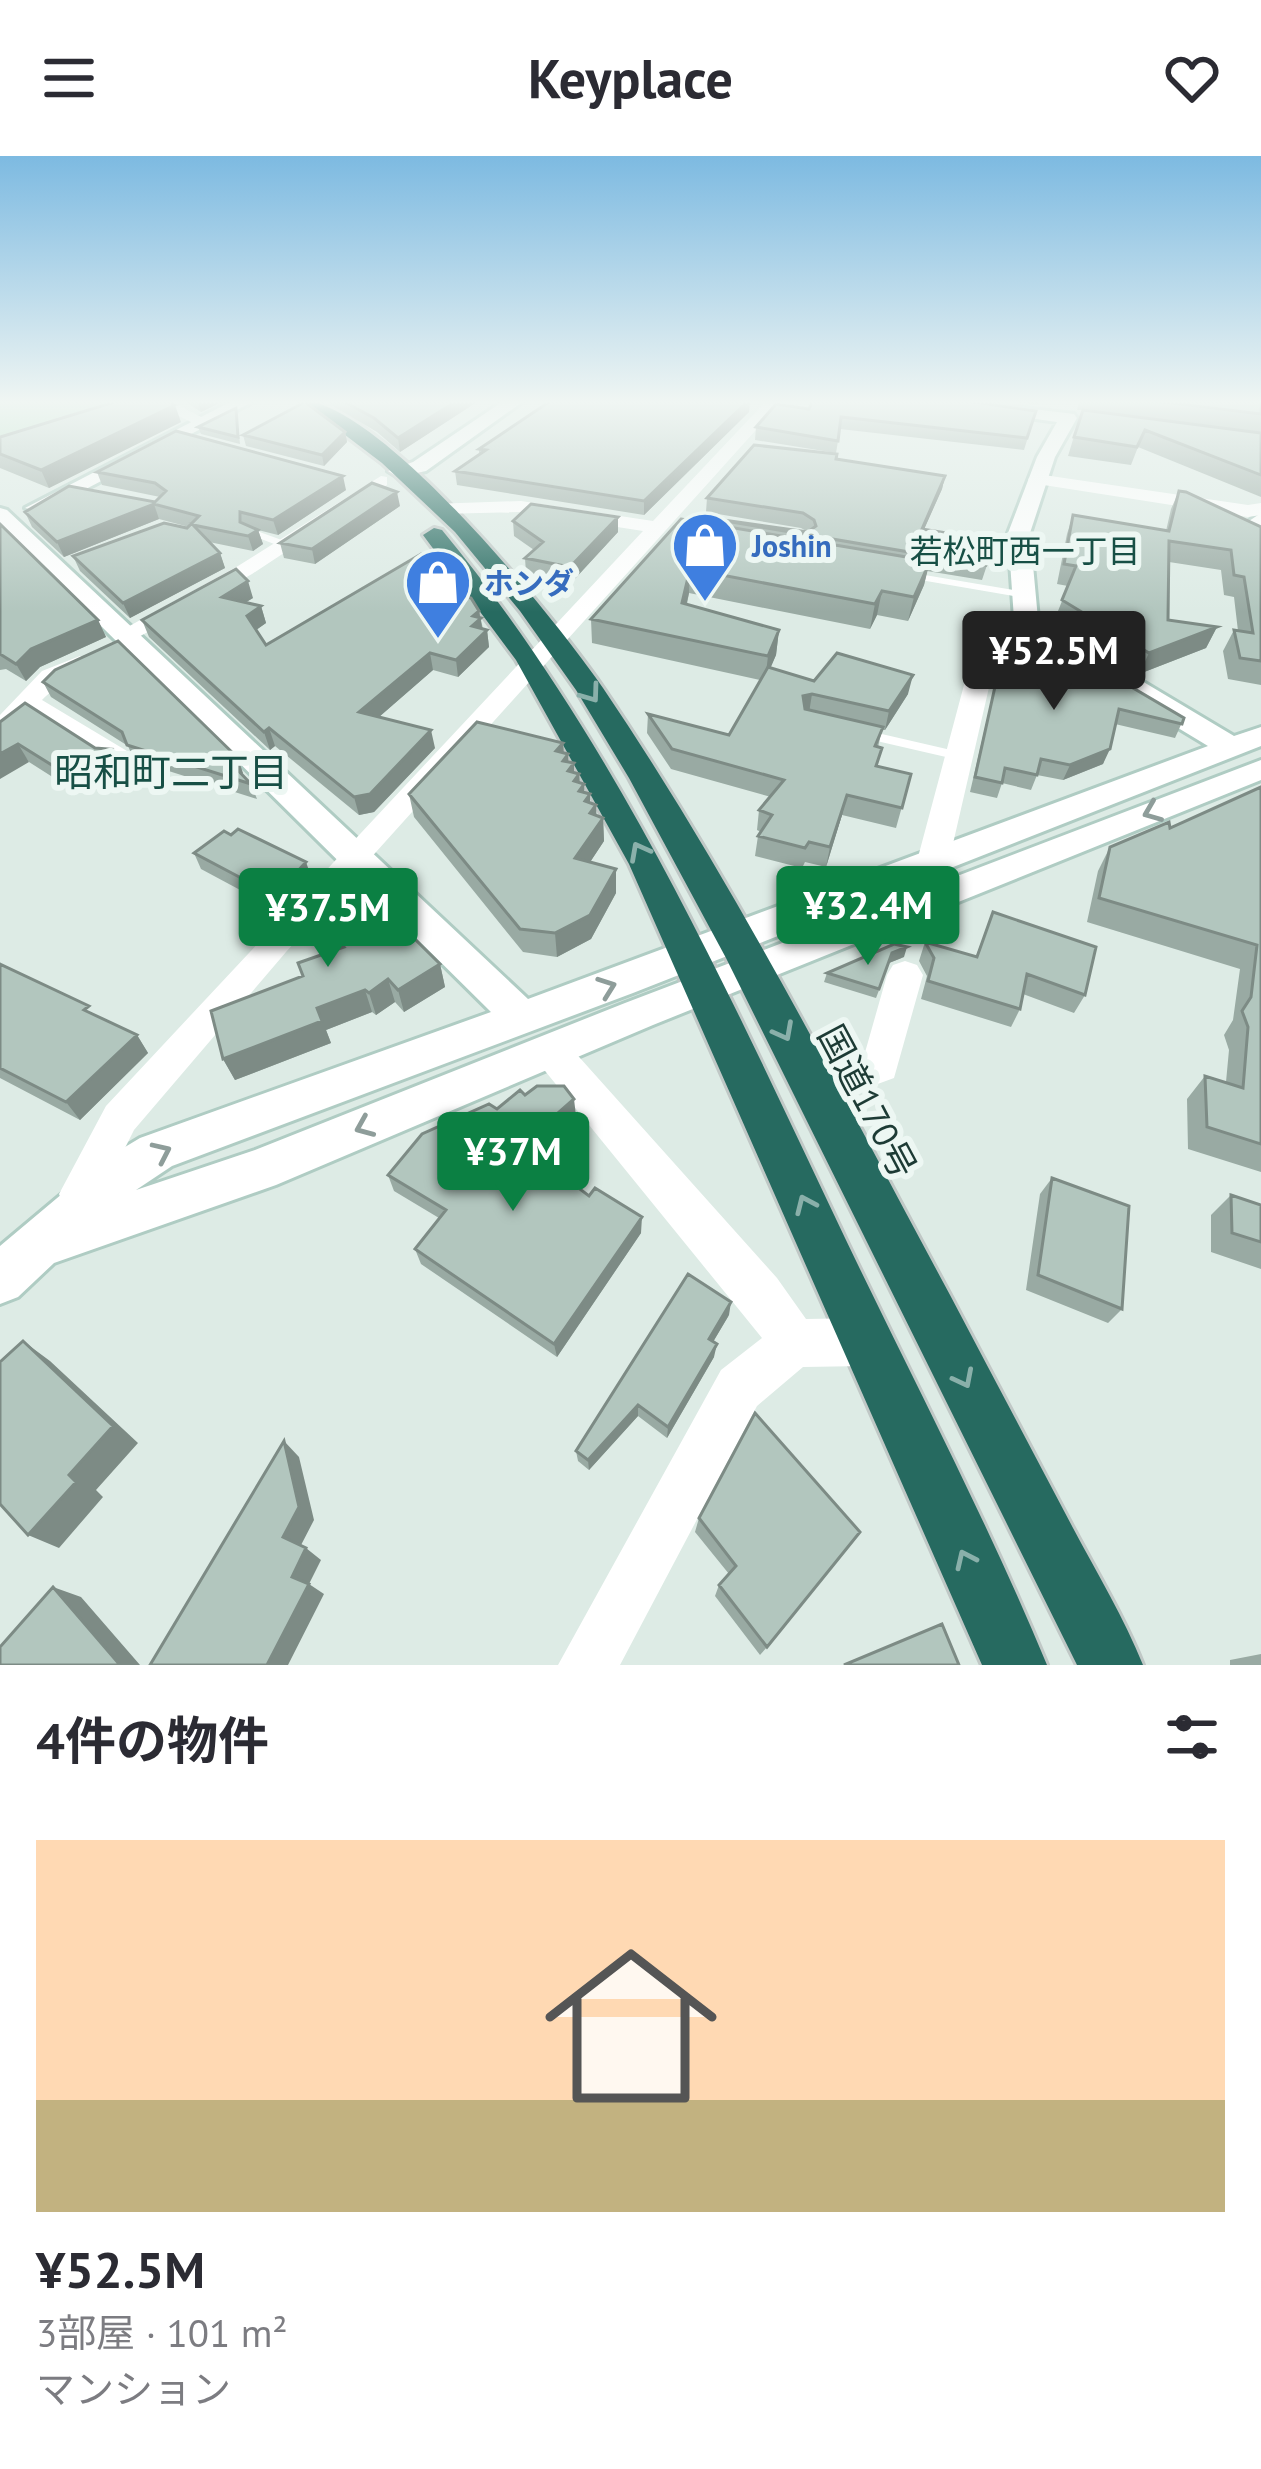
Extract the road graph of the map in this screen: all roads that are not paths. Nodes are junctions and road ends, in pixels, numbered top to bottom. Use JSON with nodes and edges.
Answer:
{"nodes":[{"id":1,"x":108,"y":470,"type":"edge"},
{"id":2,"x":366,"y":470,"type":"edge"},
{"id":3,"x":368,"y":470,"type":"edge"},
{"id":4,"x":402,"y":470,"type":"edge"},
{"id":5,"x":721,"y":470,"type":"edge"},
{"id":6,"x":1043,"y":470,"type":"edge"},
{"id":7,"x":375,"y":478,"type":"junction"},
{"id":8,"x":1037,"y":479,"type":"junction"},
{"id":9,"x":72,"y":489,"type":"junction"},
{"id":10,"x":115,"y":498,"type":"edge"},
{"id":11,"x":439,"y":508,"type":"junction"},
{"id":12,"x":1261,"y":509,"type":"edge"},
{"id":13,"x":1261,"y":519,"type":"edge"},
{"id":14,"x":5,"y":523,"type":"edge"},
{"id":15,"x":670,"y":526,"type":"junction"},
{"id":16,"x":251,"y":532,"type":"edge"},
{"id":17,"x":1261,"y":535,"type":"edge"},
{"id":18,"x":286,"y":544,"type":"junction"},
{"id":19,"x":886,"y":571,"type":"edge"},
{"id":20,"x":1026,"y":608,"type":"junction"},
{"id":21,"x":129,"y":637,"type":"junction"},
{"id":22,"x":542,"y":655,"type":"junction"},
{"id":23,"x":22,"y":708,"type":"junction"},
{"id":24,"x":0,"y":730,"type":"edge"},
{"id":25,"x":851,"y":731,"type":"edge"},
{"id":26,"x":1246,"y":742,"type":"edge"},
{"id":27,"x":958,"y":756,"type":"junction"},
{"id":28,"x":117,"y":757,"type":"dead end"},
{"id":29,"x":1261,"y":769,"type":"edge"},
{"id":30,"x":356,"y":857,"type":"junction"},
{"id":31,"x":933,"y":861,"type":"junction"},
{"id":32,"x":743,"y":954,"type":"junction"},
{"id":33,"x":698,"y":972,"type":"junction"},
{"id":34,"x":905,"y":975,"type":"dead end"},
{"id":35,"x":536,"y":1034,"type":"junction"},
{"id":36,"x":815,"y":1090,"type":"junction"},
{"id":37,"x":17,"y":1263,"type":"edge"},
{"id":38,"x":866,"y":1342,"type":"junction"},
{"id":39,"x":794,"y":1343,"type":"junction"},
{"id":40,"x":588,"y":1665,"type":"edge"},
{"id":41,"x":1015,"y":1665,"type":"edge"},
{"id":42,"x":1111,"y":1665,"type":"edge"}],
"edges":[{"from":1,"to":9,"type":"street"},
{"from":2,"to":7,"type":"highway","name":"国道170号"},
{"from":3,"to":7,"type":"highway","name":"国道170号"},
{"from":4,"to":7,"type":"street"},
{"from":5,"to":15,"type":"street"},
{"from":6,"to":8,"type":"street"},
{"from":7,"to":11,"type":"highway","name":"国道170号"},
{"from":7,"to":18,"type":"street"},
{"from":7,"to":22,"type":"highway","name":"国道170号"},
{"from":8,"to":12,"type":"street"},
{"from":8,"to":20,"type":"street"},
{"from":9,"to":10,"type":"street"},
{"from":9,"to":14,"type":"street"},
{"from":11,"to":15,"type":"street"},
{"from":11,"to":22,"type":"highway","name":"国道170号"},
{"from":13,"to":17,"type":"street"},
{"from":14,"to":21,"type":"street"},
{"from":15,"to":22,"type":"street"},
{"from":16,"to":18,"type":"lane"},
{"from":18,"to":21,"type":"street"},
{"from":19,"to":20,"type":"lane"},
{"from":20,"to":26,"type":"street"},
{"from":20,"to":27,"type":"street"},
{"from":21,"to":23,"type":"street"},
{"from":21,"to":30,"type":"street"},
{"from":22,"to":30,"type":"street"},
{"from":22,"to":32,"type":"highway","name":"国道170号","one_way":true},
{"from":33,"to":22,"type":"highway","name":"国道170号","one_way":true},
{"from":23,"to":24,"type":"street"},
{"from":23,"to":28,"type":"street"},
{"from":25,"to":27,"type":"lane"},
{"from":26,"to":31,"type":"street"},
{"from":27,"to":31,"type":"street"},
{"from":29,"to":32,"type":"street","one_way":true},
{"from":30,"to":35,"type":"street"},
{"from":30,"to":37,"type":"street"},
{"from":31,"to":32,"type":"street"},
{"from":32,"to":33,"type":"street"},
{"from":32,"to":36,"type":"highway","name":"国道170号","one_way":true},
{"from":33,"to":35,"type":"street"},
{"from":38,"to":33,"type":"highway","name":"国道170号","one_way":true},
{"from":34,"to":36,"type":"street"},
{"from":35,"to":37,"type":"street"},
{"from":35,"to":39,"type":"street"},
{"from":36,"to":42,"type":"highway","name":"国道170号","one_way":true},
{"from":38,"to":39,"type":"street"},
{"from":41,"to":38,"type":"highway","name":"国道170号","one_way":true},
{"from":39,"to":40,"type":"street"}]}
